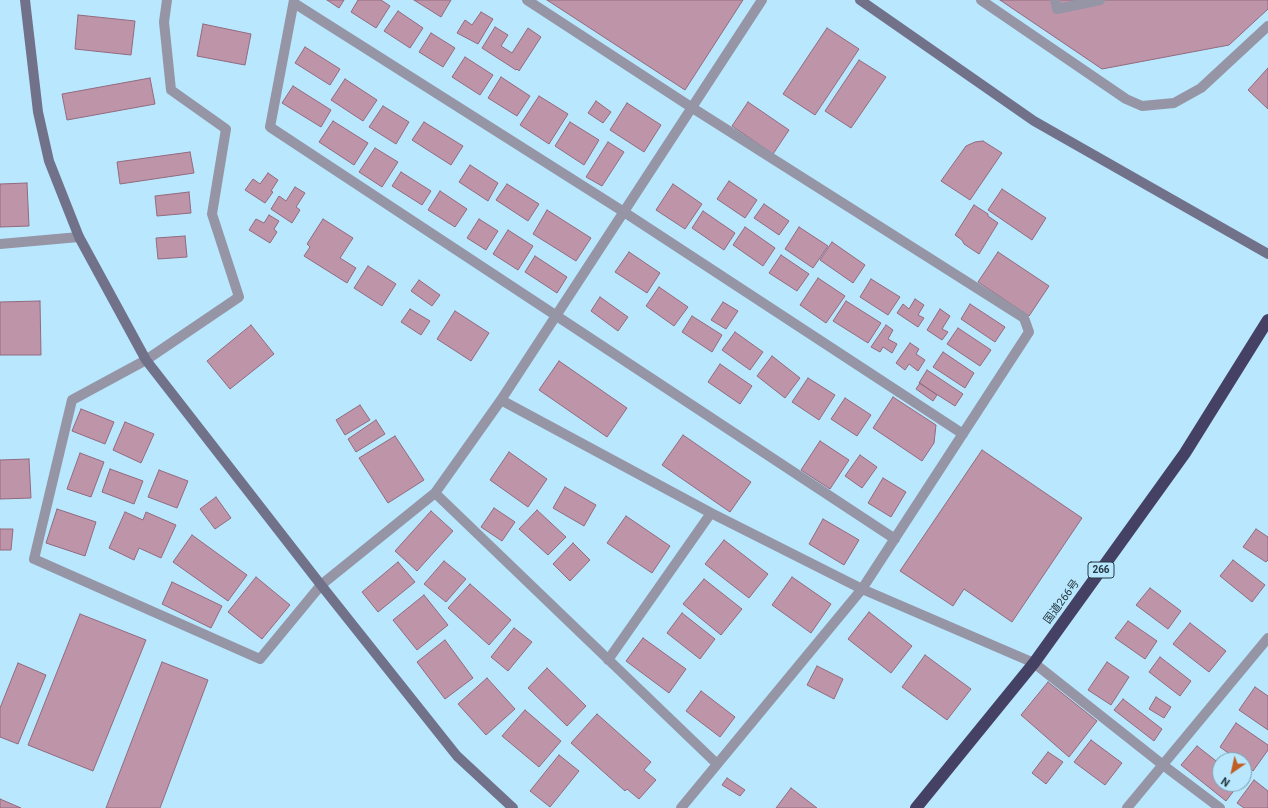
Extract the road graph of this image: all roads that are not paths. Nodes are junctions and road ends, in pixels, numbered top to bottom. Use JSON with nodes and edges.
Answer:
{"nodes":[{"id":1,"x":25,"y":0,"type":"edge"},
{"id":2,"x":166,"y":0,"type":"edge"},
{"id":3,"x":526,"y":0,"type":"edge"},
{"id":4,"x":762,"y":0,"type":"edge"},
{"id":5,"x":860,"y":0,"type":"edge"},
{"id":6,"x":981,"y":0,"type":"edge"},
{"id":7,"x":1055,"y":0,"type":"edge"},
{"id":8,"x":1100,"y":0,"type":"edge"},
{"id":9,"x":294,"y":1,"type":"edge"},
{"id":10,"x":1268,"y":26,"type":"edge"},
{"id":11,"x":691,"y":107,"type":"junction"},
{"id":12,"x":624,"y":212,"type":"junction"},
{"id":13,"x":79,"y":237,"type":"junction"},
{"id":14,"x":0,"y":244,"type":"edge"},
{"id":15,"x":1268,"y":254,"type":"edge"},
{"id":16,"x":556,"y":315,"type":"junction"},
{"id":17,"x":1268,"y":320,"type":"edge"},
{"id":18,"x":146,"y":360,"type":"junction"},
{"id":19,"x":501,"y":400,"type":"junction"},
{"id":20,"x":963,"y":434,"type":"junction"},
{"id":21,"x":435,"y":493,"type":"junction"},
{"id":22,"x":711,"y":513,"type":"junction"},
{"id":23,"x":895,"y":539,"type":"junction"},
{"id":24,"x":321,"y":585,"type":"junction"},
{"id":25,"x":862,"y":589,"type":"junction"},
{"id":26,"x":1268,"y":638,"type":"edge"},
{"id":27,"x":608,"y":660,"type":"junction"},
{"id":28,"x":1034,"y":663,"type":"junction"},
{"id":29,"x":717,"y":764,"type":"junction"},
{"id":30,"x":1163,"y":765,"type":"junction"},
{"id":31,"x":513,"y":808,"type":"edge"},
{"id":32,"x":681,"y":808,"type":"edge"},
{"id":33,"x":916,"y":808,"type":"edge"},
{"id":34,"x":1127,"y":808,"type":"edge"},
{"id":35,"x":1220,"y":808,"type":"edge"}],
"edges":[{"from":1,"to":13,"type":"street"},
{"from":2,"to":18,"type":"street"},
{"from":3,"to":11,"type":"street"},
{"from":4,"to":11,"type":"street"},
{"from":5,"to":15,"type":"street"},
{"from":6,"to":10,"type":"street"},
{"from":7,"to":8,"type":"street"},
{"from":9,"to":12,"type":"street"},
{"from":9,"to":16,"type":"street"},
{"from":11,"to":12,"type":"street"},
{"from":11,"to":20,"type":"street"},
{"from":12,"to":16,"type":"street"},
{"from":12,"to":20,"type":"street"},
{"from":13,"to":14,"type":"street"},
{"from":13,"to":18,"type":"street"},
{"from":16,"to":19,"type":"street"},
{"from":16,"to":23,"type":"street"},
{"from":17,"to":28,"type":"highway","name":"国道266号","number":"266"},
{"from":18,"to":24,"type":"street"},
{"from":18,"to":24,"type":"street"},
{"from":19,"to":21,"type":"street"},
{"from":19,"to":22,"type":"street"},
{"from":20,"to":23,"type":"street"},
{"from":21,"to":24,"type":"street"},
{"from":21,"to":27,"type":"street"},
{"from":22,"to":25,"type":"street"},
{"from":22,"to":27,"type":"street"},
{"from":23,"to":25,"type":"street"},
{"from":24,"to":31,"type":"street"},
{"from":25,"to":28,"type":"street"},
{"from":25,"to":29,"type":"street"},
{"from":26,"to":30,"type":"street"},
{"from":27,"to":29,"type":"street"},
{"from":28,"to":30,"type":"street"},
{"from":28,"to":33,"type":"highway","name":"国道266号","number":"266"},
{"from":29,"to":32,"type":"street"},
{"from":30,"to":34,"type":"street"},
{"from":30,"to":35,"type":"street"}]}
